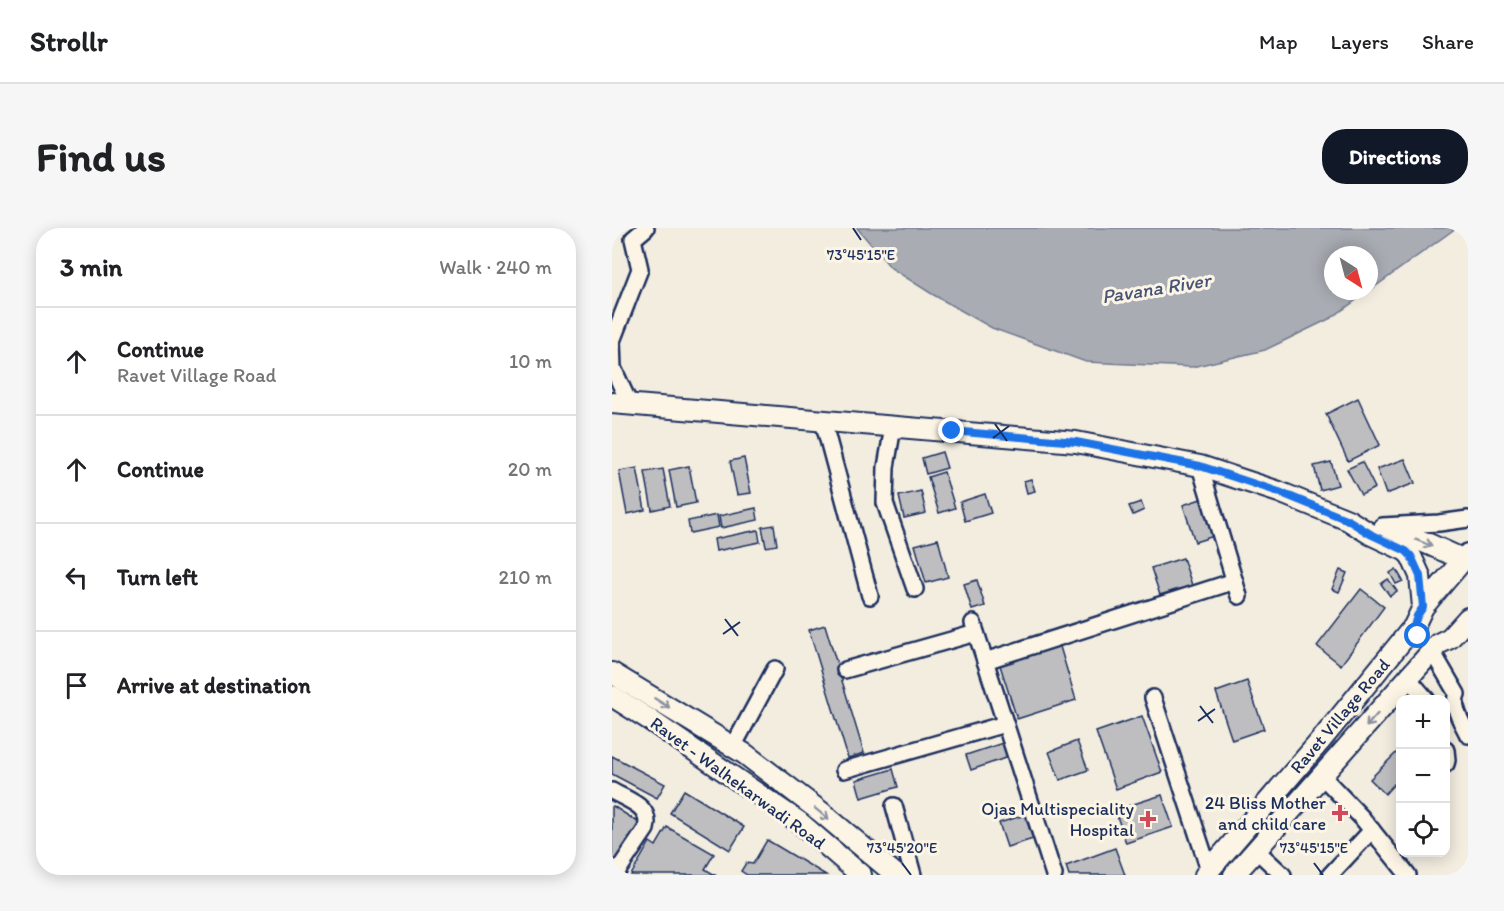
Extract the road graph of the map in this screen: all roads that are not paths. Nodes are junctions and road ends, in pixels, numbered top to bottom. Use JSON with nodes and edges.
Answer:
{"nodes":[{"id":1,"x":646,"y":228,"type":"edge"},
{"id":2,"x":621,"y":404,"type":"edge"},
{"id":3,"x":823,"y":421,"type":"junction"},
{"id":4,"x":893,"y":427,"type":"junction"},
{"id":5,"x":1200,"y":466,"type":"junction"},
{"id":6,"x":1468,"y":519,"type":"edge"},
{"id":7,"x":1348,"y":520,"type":"junction"},
{"id":8,"x":1376,"y":526,"type":"junction"},
{"id":9,"x":1465,"y":556,"type":"edge"},
{"id":10,"x":915,"y":589,"type":"dead end"},
{"id":11,"x":870,"y":596,"type":"dead end"},
{"id":12,"x":1423,"y":607,"type":"junction"},
{"id":13,"x":1468,"y":618,"type":"edge"},
{"id":14,"x":1414,"y":626,"type":"junction"},
{"id":15,"x":1435,"y":648,"type":"junction"},
{"id":16,"x":985,"y":661,"type":"junction"},
{"id":17,"x":776,"y":669,"type":"dead end"},
{"id":18,"x":845,"y":670,"type":"dead end"},
{"id":19,"x":612,"y":673,"type":"edge"},
{"id":20,"x":1408,"y":678,"type":"junction"},
{"id":21,"x":1462,"y":692,"type":"edge"},
{"id":22,"x":1423,"y":695,"type":"edge"},
{"id":23,"x":612,"y":696,"type":"edge"},
{"id":24,"x":1153,"y":698,"type":"dead end"},
{"id":25,"x":1005,"y":724,"type":"junction"},
{"id":26,"x":1468,"y":735,"type":"edge"},
{"id":27,"x":733,"y":747,"type":"junction"},
{"id":28,"x":844,"y":770,"type":"dead end"},
{"id":29,"x":1322,"y":776,"type":"junction"},
{"id":30,"x":612,"y":791,"type":"edge"},
{"id":31,"x":894,"y":806,"type":"dead end"},
{"id":32,"x":1372,"y":830,"type":"junction"},
{"id":33,"x":1256,"y":850,"type":"junction"},
{"id":34,"x":1207,"y":872,"type":"edge"},
{"id":35,"x":891,"y":874,"type":"edge"},
{"id":36,"x":615,"y":875,"type":"edge"},
{"id":37,"x":861,"y":875,"type":"edge"},
{"id":38,"x":913,"y":875,"type":"edge"},
{"id":39,"x":1054,"y":875,"type":"edge"},
{"id":40,"x":1234,"y":875,"type":"edge"},
{"id":41,"x":1282,"y":875,"type":"edge"},
{"id":42,"x":1330,"y":875,"type":"edge"},
{"id":43,"x":1408,"y":875,"type":"edge"}],
"edges":[{"from":1,"to":2,"type":"street"},
{"from":2,"to":3,"type":"main road"},
{"from":3,"to":4,"type":"main road"},
{"from":3,"to":11,"type":"street"},
{"from":4,"to":5,"type":"main road"},
{"from":4,"to":10,"type":"street"},
{"from":5,"to":7,"type":"main road"},
{"from":5,"to":16,"type":"street"},
{"from":6,"to":8,"type":"street"},
{"from":7,"to":8,"type":"main road"},
{"from":7,"to":12,"type":"main road"},
{"from":8,"to":9,"type":"main road","one_way":true},
{"from":9,"to":12,"type":"main road","name":"Ravet Village Road"},
{"from":12,"to":14,"type":"main road","name":"Ravet Village Road"},
{"from":13,"to":15,"type":"main road","name":"Ravet Village Road"},
{"from":14,"to":15,"type":"main road"},
{"from":14,"to":34,"type":"main road","name":"Ravet Village Road"},
{"from":15,"to":20,"type":"main road","name":"Ravet Village Road"},
{"from":15,"to":21,"type":"street"},
{"from":16,"to":18,"type":"street"},
{"from":16,"to":25,"type":"street"},
{"from":17,"to":27,"type":"street"},
{"from":19,"to":27,"type":"main road","name":"Ravet - Walhekarwadi Road","one_way":true},
{"from":20,"to":22,"type":"street"},
{"from":20,"to":29,"type":"main road","name":"Ravet Village Road","one_way":true},
{"from":21,"to":26,"type":"street"},
{"from":23,"to":37,"type":"main road","name":"Ravet - Walhekarwadi Road"},
{"from":24,"to":34,"type":"street"},
{"from":25,"to":28,"type":"street"},
{"from":25,"to":39,"type":"street"},
{"from":27,"to":35,"type":"main road","name":"Ravet - Walhekarwadi Road","one_way":true},
{"from":29,"to":32,"type":"street"},
{"from":29,"to":33,"type":"main road","name":"Ravet Village Road"},
{"from":30,"to":36,"type":"street"},
{"from":31,"to":38,"type":"street"},
{"from":32,"to":42,"type":"street"},
{"from":32,"to":43,"type":"street"},
{"from":33,"to":40,"type":"main road","name":"Ravet Village Road"},
{"from":33,"to":41,"type":"street"}]}
